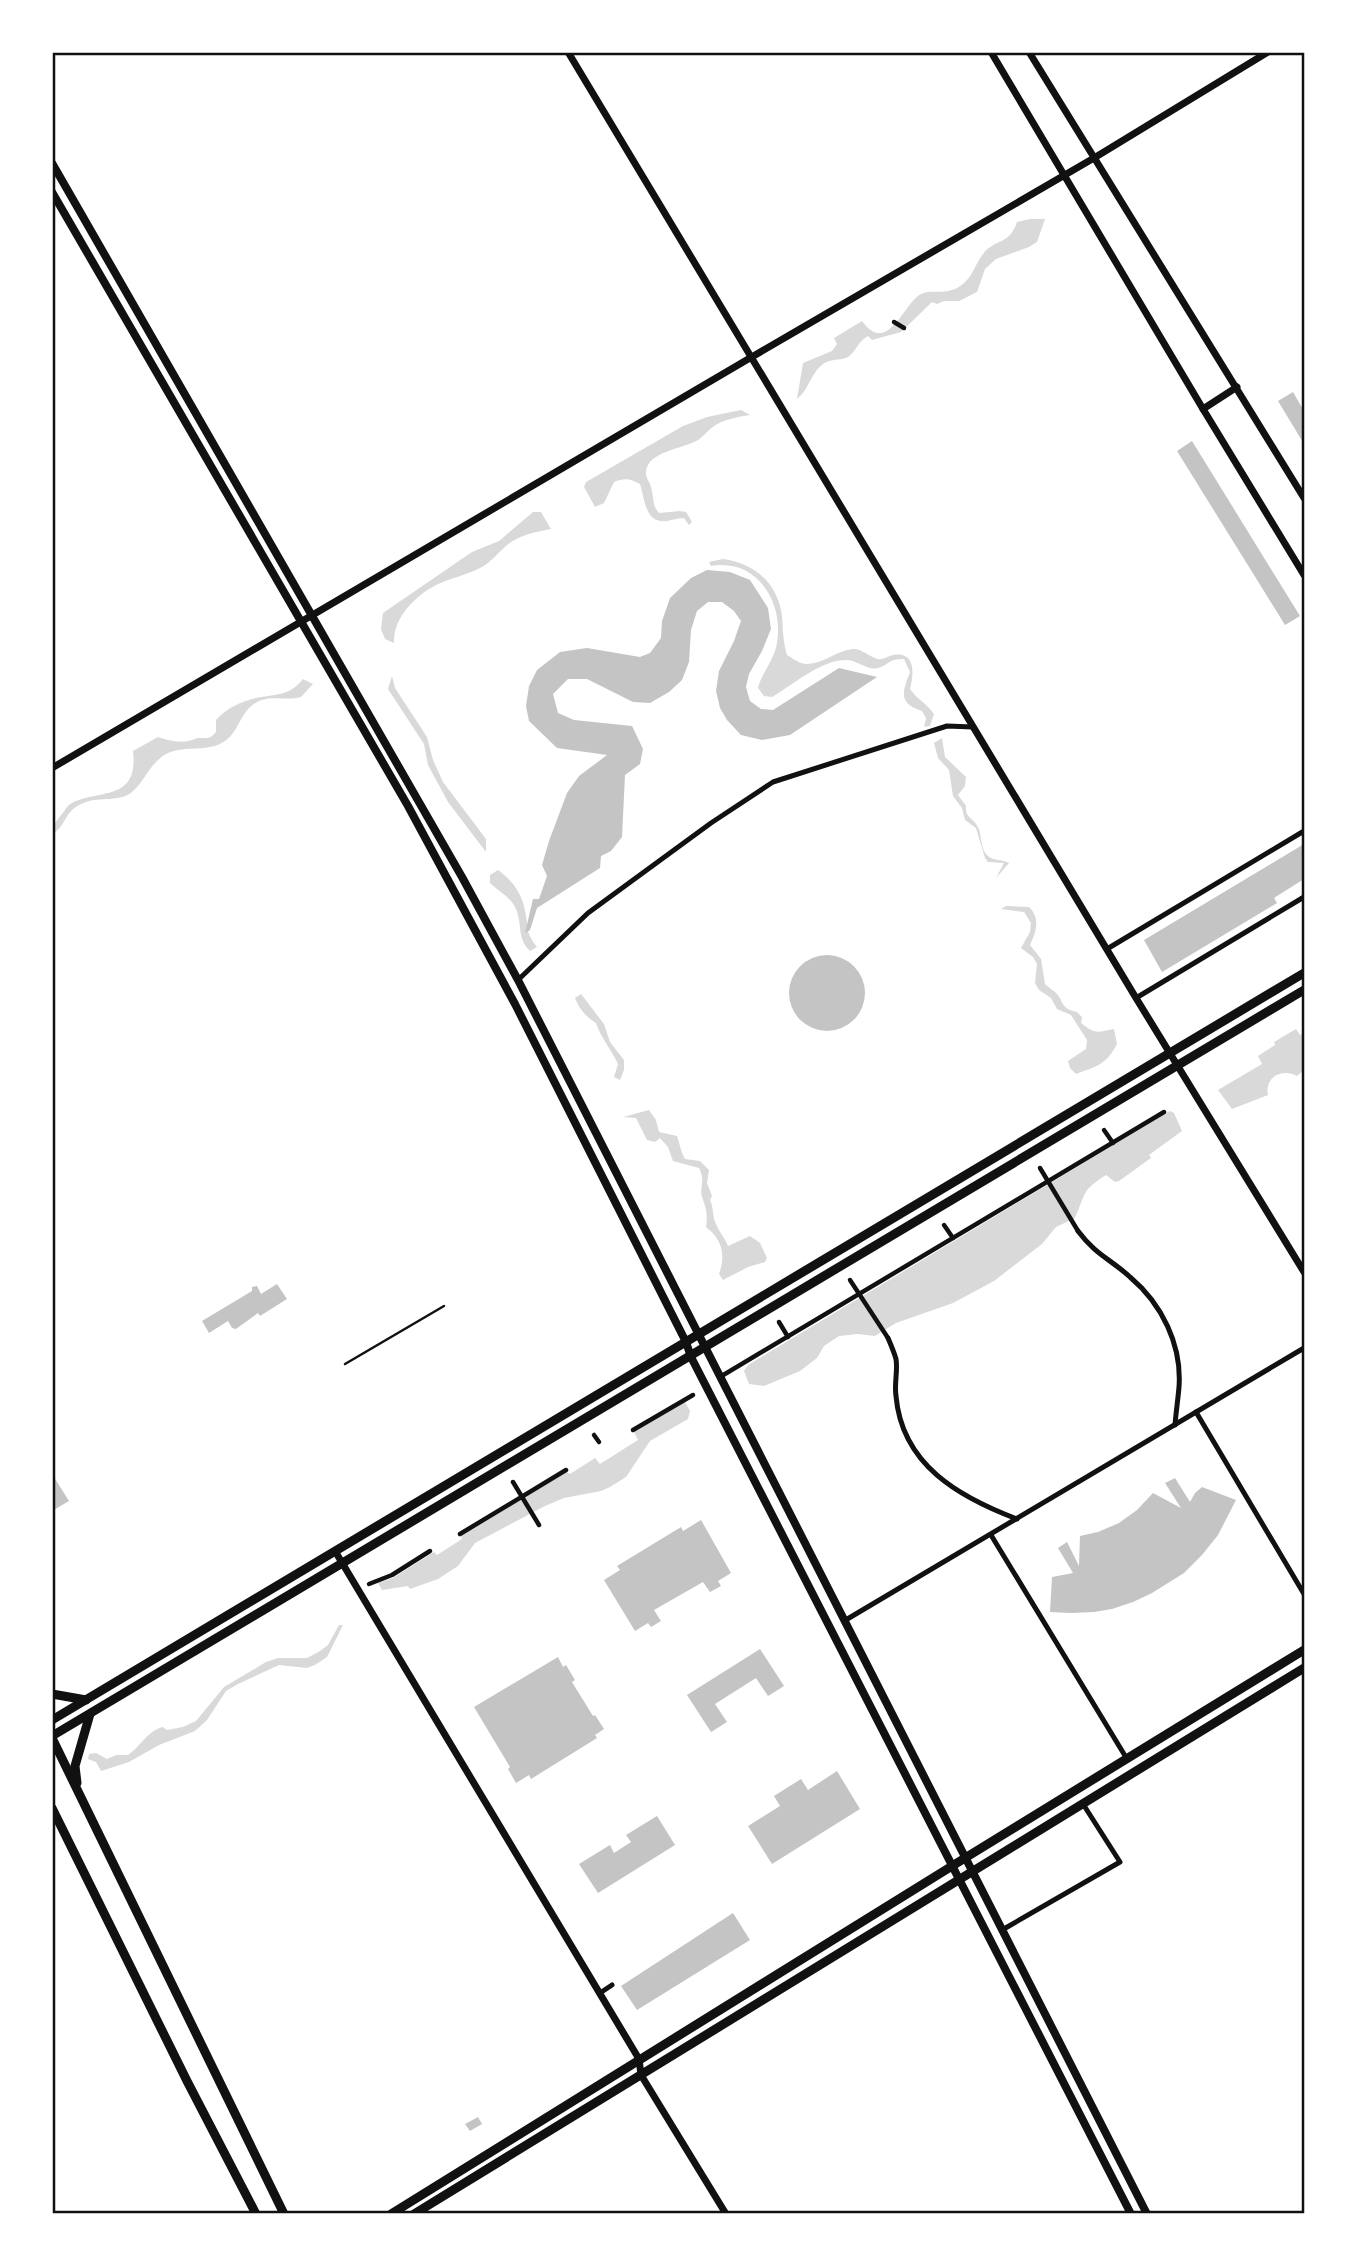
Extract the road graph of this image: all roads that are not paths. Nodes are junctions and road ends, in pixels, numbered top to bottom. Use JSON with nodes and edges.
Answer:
{"nodes":[{"id":1,"x":568,"y":52,"type":"edge"},
{"id":2,"x":991,"y":52,"type":"edge"},
{"id":3,"x":1029,"y":52,"type":"edge"},
{"id":4,"x":1268,"y":52,"type":"edge"},
{"id":5,"x":1094,"y":158,"type":"junction"},
{"id":6,"x":52,"y":163,"type":"edge"},
{"id":7,"x":1064,"y":176,"type":"junction"},
{"id":8,"x":52,"y":192,"type":"edge"},
{"id":9,"x":894,"y":322,"type":"dead end"},
{"id":10,"x":904,"y":328,"type":"dead end"},
{"id":11,"x":750,"y":358,"type":"junction"},
{"id":12,"x":1237,"y":387,"type":"junction"},
{"id":13,"x":1203,"y":409,"type":"junction"},
{"id":14,"x":1304,"y":498,"type":"edge"},
{"id":15,"x":1304,"y":575,"type":"edge"},
{"id":16,"x":312,"y":615,"type":"junction"},
{"id":17,"x":300,"y":622,"type":"junction"},
{"id":18,"x":973,"y":727,"type":"junction"},
{"id":19,"x":52,"y":768,"type":"edge"},
{"id":20,"x":1304,"y":831,"type":"edge"},
{"id":21,"x":1304,"y":897,"type":"edge"},
{"id":22,"x":1107,"y":949,"type":"junction"},
{"id":23,"x":1304,"y":973,"type":"edge"},
{"id":24,"x":518,"y":980,"type":"junction"},
{"id":25,"x":1304,"y":990,"type":"edge"},
{"id":26,"x":1136,"y":998,"type":"junction"},
{"id":27,"x":1171,"y":1052,"type":"junction"},
{"id":28,"x":1179,"y":1066,"type":"junction"},
{"id":29,"x":1164,"y":1112,"type":"dead end"},
{"id":30,"x":1104,"y":1130,"type":"dead end"},
{"id":31,"x":1113,"y":1143,"type":"junction"},
{"id":32,"x":1040,"y":1168,"type":"dead end"},
{"id":33,"x":1049,"y":1181,"type":"junction"},
{"id":34,"x":944,"y":1225,"type":"dead end"},
{"id":35,"x":1078,"y":1231,"type":"joint"},
{"id":36,"x":953,"y":1238,"type":"junction"},
{"id":37,"x":1304,"y":1272,"type":"edge"},
{"id":38,"x":850,"y":1280,"type":"dead end"},
{"id":39,"x":859,"y":1294,"type":"junction"},
{"id":40,"x":444,"y":1306,"type":"dead end"},
{"id":41,"x":779,"y":1322,"type":"dead end"},
{"id":42,"x":698,"y":1334,"type":"junction"},
{"id":43,"x":788,"y":1337,"type":"junction"},
{"id":44,"x":888,"y":1338,"type":"joint"},
{"id":45,"x":686,"y":1342,"type":"junction"},
{"id":46,"x":705,"y":1348,"type":"junction"},
{"id":47,"x":1304,"y":1348,"type":"edge"},
{"id":48,"x":691,"y":1357,"type":"junction"},
{"id":49,"x":345,"y":1364,"type":"dead end"},
{"id":50,"x":720,"y":1377,"type":"junction"},
{"id":51,"x":693,"y":1395,"type":"dead end"},
{"id":52,"x":1196,"y":1412,"type":"junction"},
{"id":53,"x":1175,"y":1425,"type":"junction"},
{"id":54,"x":633,"y":1430,"type":"dead end"},
{"id":55,"x":594,"y":1435,"type":"dead end"},
{"id":56,"x":599,"y":1442,"type":"dead end"},
{"id":57,"x":566,"y":1470,"type":"dead end"},
{"id":58,"x":513,"y":1482,"type":"dead end"},
{"id":59,"x":522,"y":1496,"type":"junction"},
{"id":60,"x":1017,"y":1519,"type":"junction"},
{"id":61,"x":539,"y":1525,"type":"dead end"},
{"id":62,"x":460,"y":1534,"type":"dead end"},
{"id":63,"x":991,"y":1535,"type":"junction"},
{"id":64,"x":335,"y":1551,"type":"junction"},
{"id":65,"x":430,"y":1551,"type":"dead end"},
{"id":66,"x":342,"y":1564,"type":"junction"},
{"id":67,"x":369,"y":1584,"type":"dead end"},
{"id":68,"x":1304,"y":1594,"type":"edge"},
{"id":69,"x":844,"y":1621,"type":"junction"},
{"id":70,"x":1304,"y":1650,"type":"edge"},
{"id":71,"x":1304,"y":1668,"type":"edge"},
{"id":72,"x":52,"y":1694,"type":"edge"},
{"id":73,"x":86,"y":1700,"type":"junction"},
{"id":74,"x":90,"y":1714,"type":"junction"},
{"id":75,"x":52,"y":1720,"type":"edge"},
{"id":76,"x":52,"y":1737,"type":"edge"},
{"id":77,"x":1127,"y":1759,"type":"junction"},
{"id":78,"x":78,"y":1792,"type":"junction"},
{"id":79,"x":1083,"y":1804,"type":"junction"},
{"id":80,"x":52,"y":1808,"type":"edge"},
{"id":81,"x":965,"y":1857,"type":"junction"},
{"id":82,"x":953,"y":1866,"type":"junction"},
{"id":83,"x":972,"y":1871,"type":"junction"},
{"id":84,"x":960,"y":1880,"type":"junction"},
{"id":85,"x":1002,"y":1930,"type":"junction"},
{"id":86,"x":612,"y":1985,"type":"dead end"},
{"id":87,"x":600,"y":1993,"type":"junction"},
{"id":88,"x":639,"y":2059,"type":"junction"},
{"id":89,"x":641,"y":2075,"type":"junction"},
{"id":90,"x":282,"y":2209,"type":"edge"},
{"id":91,"x":256,"y":2214,"type":"edge"},
{"id":92,"x":294,"y":2214,"type":"edge"},
{"id":93,"x":391,"y":2214,"type":"edge"},
{"id":94,"x":414,"y":2214,"type":"edge"},
{"id":95,"x":726,"y":2214,"type":"edge"},
{"id":96,"x":1131,"y":2214,"type":"edge"},
{"id":97,"x":1147,"y":2214,"type":"edge"}],
"edges":[{"from":1,"to":11,"type":"street"},
{"from":2,"to":7,"type":"street"},
{"from":3,"to":5,"type":"street"},
{"from":4,"to":5,"type":"street"},
{"from":5,"to":7,"type":"street"},
{"from":5,"to":12,"type":"street"},
{"from":6,"to":16,"type":"main road"},
{"from":7,"to":11,"type":"street"},
{"from":7,"to":13,"type":"street"},
{"from":8,"to":17,"type":"main road"},
{"from":9,"to":10,"type":"street"},
{"from":11,"to":16,"type":"street"},
{"from":11,"to":18,"type":"street"},
{"from":12,"to":13,"type":"street"},
{"from":12,"to":14,"type":"street"},
{"from":13,"to":15,"type":"street"},
{"from":16,"to":17,"type":"street"},
{"from":16,"to":24,"type":"main road"},
{"from":17,"to":19,"type":"street"},
{"from":17,"to":45,"type":"main road"},
{"from":18,"to":22,"type":"street"},
{"from":18,"to":24,"type":"street"},
{"from":20,"to":22,"type":"street"},
{"from":21,"to":26,"type":"street"},
{"from":22,"to":26,"type":"street"},
{"from":23,"to":27,"type":"main road"},
{"from":24,"to":42,"type":"main road"},
{"from":25,"to":28,"type":"main road"},
{"from":26,"to":27,"type":"street"},
{"from":27,"to":28,"type":"street"},
{"from":27,"to":42,"type":"main road"},
{"from":28,"to":37,"type":"street"},
{"from":28,"to":46,"type":"main road"},
{"from":29,"to":31,"type":"street"},
{"from":30,"to":31,"type":"street"},
{"from":31,"to":33,"type":"street"},
{"from":32,"to":33,"type":"street"},
{"from":33,"to":35,"type":"street"},
{"from":33,"to":36,"type":"street"},
{"from":34,"to":36,"type":"street"},
{"from":35,"to":53,"type":"street"},
{"from":36,"to":39,"type":"street"},
{"from":38,"to":39,"type":"street"},
{"from":39,"to":43,"type":"street"},
{"from":39,"to":44,"type":"street"},
{"from":40,"to":49,"type":"lane"},
{"from":41,"to":43,"type":"street"},
{"from":42,"to":45,"type":"main road"},
{"from":42,"to":46,"type":"main road"},
{"from":43,"to":50,"type":"street"},
{"from":44,"to":60,"type":"street"},
{"from":45,"to":48,"type":"main road"},
{"from":45,"to":64,"type":"main road"},
{"from":46,"to":48,"type":"main road"},
{"from":46,"to":50,"type":"main road"},
{"from":47,"to":52,"type":"street"},
{"from":48,"to":66,"type":"main road"},
{"from":48,"to":82,"type":"main road"},
{"from":50,"to":69,"type":"main road"},
{"from":51,"to":54,"type":"street"},
{"from":52,"to":53,"type":"street"},
{"from":52,"to":68,"type":"street"},
{"from":53,"to":60,"type":"street"},
{"from":55,"to":56,"type":"street"},
{"from":57,"to":59,"type":"street"},
{"from":58,"to":59,"type":"street"},
{"from":59,"to":61,"type":"street"},
{"from":59,"to":62,"type":"street"},
{"from":60,"to":63,"type":"street"},
{"from":63,"to":69,"type":"street"},
{"from":63,"to":77,"type":"street"},
{"from":64,"to":66,"type":"street"},
{"from":64,"to":73,"type":"main road"},
{"from":65,"to":67,"type":"street"},
{"from":66,"to":74,"type":"main road"},
{"from":66,"to":87,"type":"street"},
{"from":69,"to":81,"type":"main road"},
{"from":70,"to":77,"type":"main road"},
{"from":71,"to":79,"type":"main road"},
{"from":72,"to":73,"type":"main road"},
{"from":73,"to":75,"type":"main road"},
{"from":74,"to":76,"type":"main road"},
{"from":74,"to":78,"type":"main road"},
{"from":76,"to":78,"type":"main road"},
{"from":77,"to":81,"type":"main road"},
{"from":78,"to":90,"type":"main road"},
{"from":79,"to":83,"type":"main road"},
{"from":79,"to":85,"type":"street"},
{"from":80,"to":91,"type":"main road"},
{"from":81,"to":82,"type":"main road"},
{"from":81,"to":83,"type":"main road"},
{"from":82,"to":84,"type":"main road"},
{"from":82,"to":88,"type":"main road"},
{"from":83,"to":84,"type":"main road"},
{"from":83,"to":85,"type":"main road"},
{"from":84,"to":89,"type":"main road"},
{"from":84,"to":96,"type":"main road"},
{"from":85,"to":97,"type":"main road"},
{"from":86,"to":87,"type":"street"},
{"from":87,"to":88,"type":"street"},
{"from":88,"to":89,"type":"street"},
{"from":88,"to":93,"type":"main road"},
{"from":89,"to":94,"type":"main road"},
{"from":89,"to":95,"type":"street"},
{"from":90,"to":92,"type":"main road"}]}
